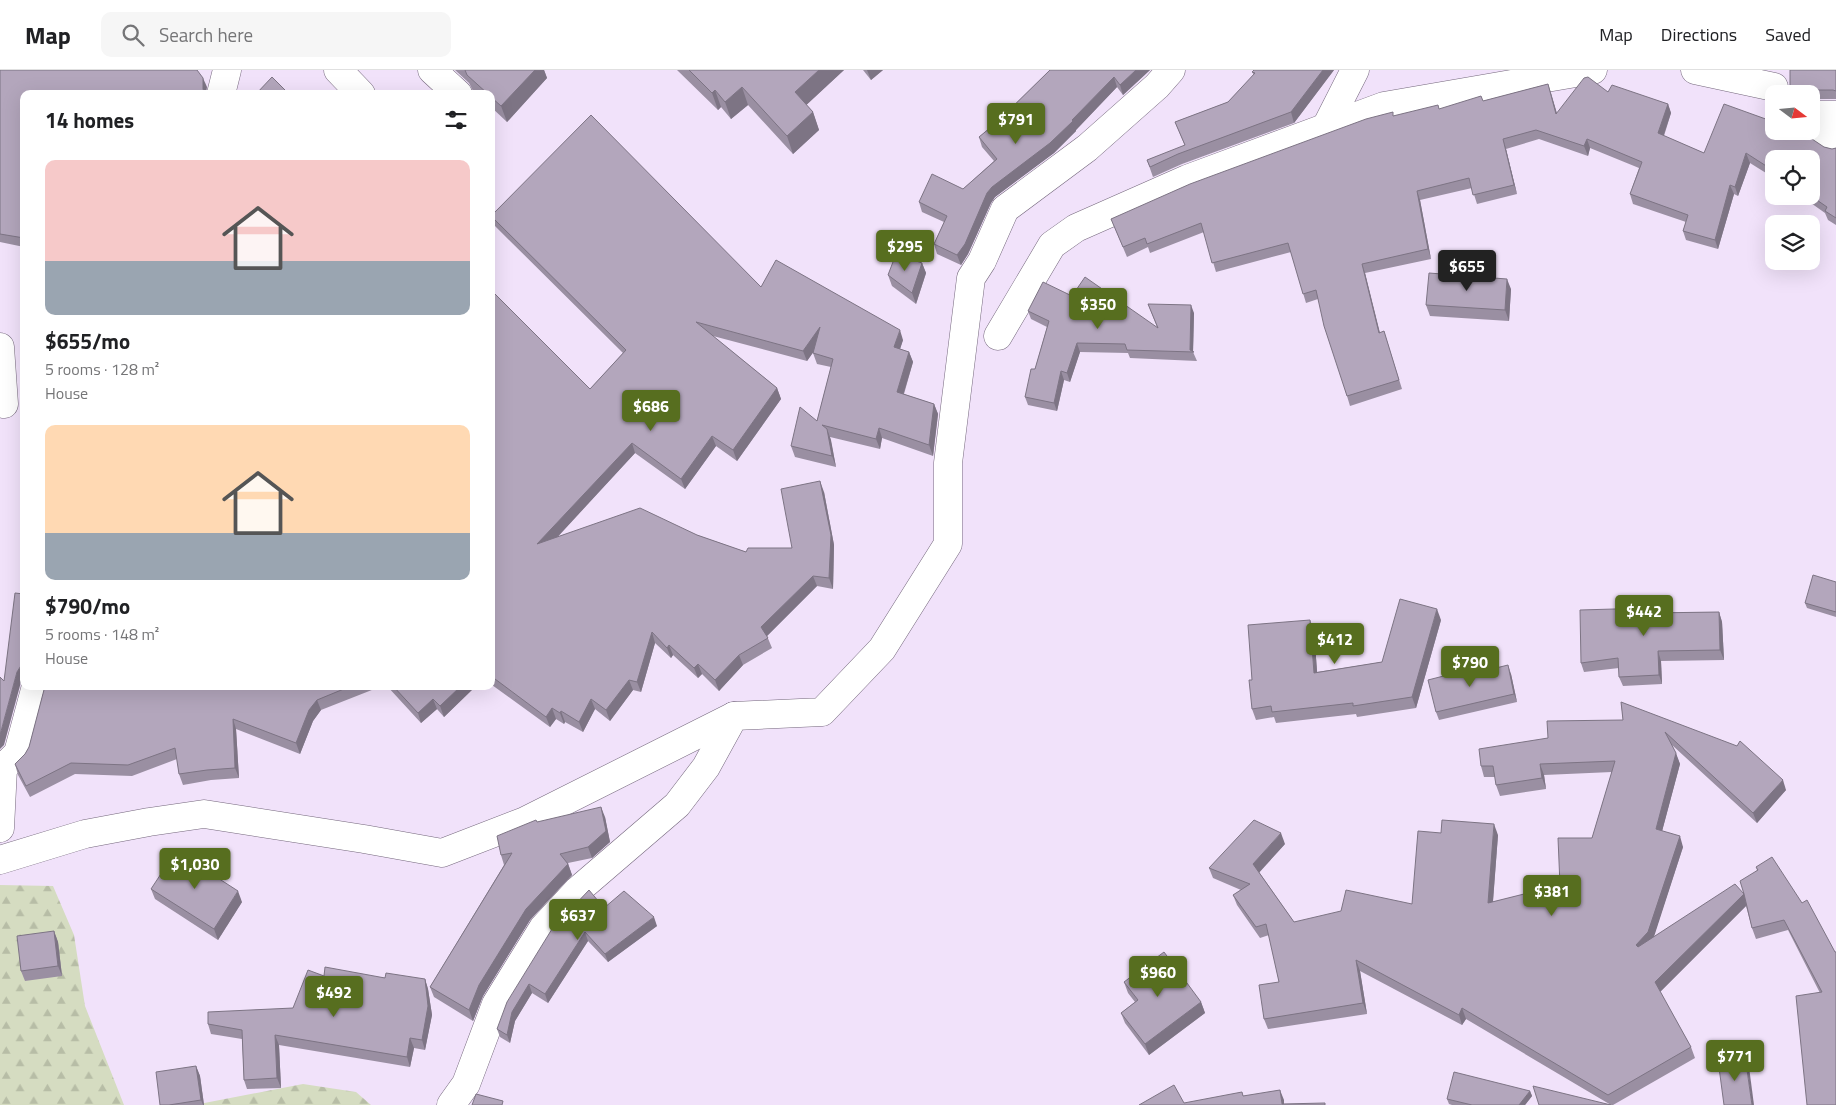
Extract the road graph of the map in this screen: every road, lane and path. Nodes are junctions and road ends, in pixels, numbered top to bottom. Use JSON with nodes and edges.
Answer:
{"nodes":[{"id":1,"x":227,"y":70,"type":"edge"},
{"id":2,"x":338,"y":70,"type":"edge"},
{"id":3,"x":432,"y":70,"type":"edge"},
{"id":4,"x":1171,"y":70,"type":"edge"},
{"id":5,"x":1355,"y":70,"type":"edge"},
{"id":6,"x":1593,"y":70,"type":"edge"},
{"id":7,"x":1695,"y":70,"type":"edge"},
{"id":8,"x":1776,"y":83,"type":"edge"},
{"id":9,"x":222,"y":90,"type":"edge"},
{"id":10,"x":357,"y":90,"type":"edge"},
{"id":11,"x":454,"y":90,"type":"edge"},
{"id":12,"x":1820,"y":115,"type":"edge"},
{"id":13,"x":1836,"y":115,"type":"edge"},
{"id":14,"x":1326,"y":128,"type":"junction"},
{"id":15,"x":1820,"y":133,"type":"edge"},
{"id":16,"x":1836,"y":143,"type":"edge"},
{"id":17,"x":998,"y":336,"type":"dead end"},
{"id":18,"x":0,"y":347,"type":"edge"},
{"id":19,"x":4,"y":404,"type":"dead end"},
{"id":20,"x":35,"y":690,"type":"edge"},
{"id":21,"x":734,"y":716,"type":"junction"},
{"id":22,"x":0,"y":828,"type":"edge"},
{"id":23,"x":0,"y":860,"type":"edge"},
{"id":24,"x":451,"y":1105,"type":"edge"}],
"edges":[{"from":1,"to":9,"type":"street"},
{"from":2,"to":10,"type":"street"},
{"from":3,"to":11,"type":"street"},
{"from":4,"to":21,"type":"street"},
{"from":5,"to":14,"type":"street"},
{"from":6,"to":14,"type":"street"},
{"from":7,"to":8,"type":"street"},
{"from":12,"to":13,"type":"street"},
{"from":14,"to":17,"type":"street"},
{"from":15,"to":16,"type":"street"},
{"from":18,"to":19,"type":"street"},
{"from":20,"to":22,"type":"street"},
{"from":21,"to":23,"type":"street"},
{"from":21,"to":24,"type":"street"}]}
